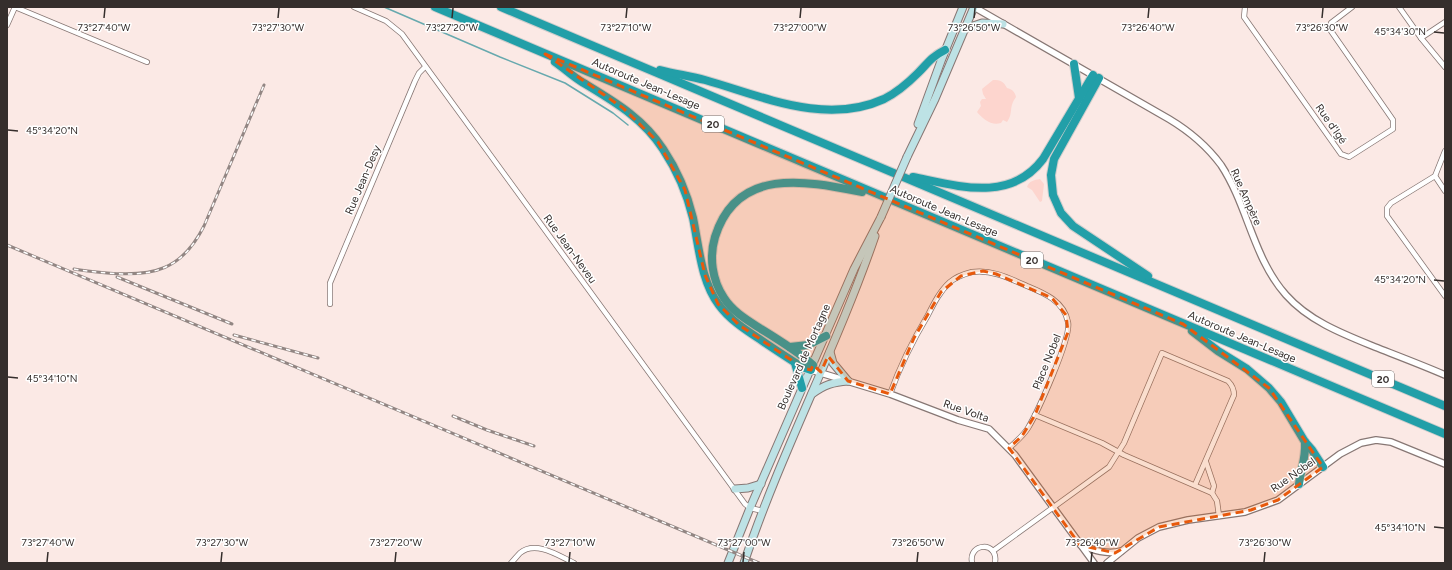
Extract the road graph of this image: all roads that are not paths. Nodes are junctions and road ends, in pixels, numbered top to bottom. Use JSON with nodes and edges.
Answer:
{"nodes":[{"id":1,"x":15,"y":7,"type":"edge"},
{"id":2,"x":354,"y":7,"type":"edge"},
{"id":3,"x":434,"y":7,"type":"edge"},
{"id":4,"x":501,"y":7,"type":"edge"},
{"id":5,"x":963,"y":7,"type":"edge"},
{"id":6,"x":974,"y":7,"type":"edge"},
{"id":7,"x":1245,"y":7,"type":"edge"},
{"id":8,"x":1352,"y":7,"type":"edge"},
{"id":9,"x":1399,"y":7,"type":"edge"},
{"id":10,"x":1445,"y":22,"type":"edge"},
{"id":11,"x":1003,"y":24,"type":"junction"},
{"id":12,"x":7,"y":25,"type":"edge"},
{"id":13,"x":964,"y":29,"type":"junction"},
{"id":14,"x":1421,"y":38,"type":"junction"},
{"id":15,"x":945,"y":50,"type":"junction"},
{"id":16,"x":545,"y":54,"type":"junction"},
{"id":17,"x":147,"y":62,"type":"dead end"},
{"id":18,"x":1074,"y":64,"type":"junction"},
{"id":19,"x":641,"y":66,"type":"junction"},
{"id":20,"x":425,"y":67,"type":"junction"},
{"id":21,"x":1445,"y":67,"type":"edge"},
{"id":22,"x":1096,"y":76,"type":"junction"},
{"id":23,"x":1079,"y":98,"type":"junction"},
{"id":24,"x":1445,"y":151,"type":"edge"},
{"id":25,"x":907,"y":157,"type":"junction"},
{"id":26,"x":897,"y":174,"type":"junction"},
{"id":27,"x":1434,"y":176,"type":"junction"},
{"id":28,"x":1445,"y":191,"type":"edge"},
{"id":29,"x":880,"y":196,"type":"junction"},
{"id":30,"x":881,"y":217,"type":"junction"},
{"id":31,"x":1167,"y":289,"type":"junction"},
{"id":32,"x":1445,"y":296,"type":"edge"},
{"id":33,"x":330,"y":304,"type":"dead end"},
{"id":34,"x":1183,"y":324,"type":"junction"},
{"id":35,"x":826,"y":336,"type":"junction"},
{"id":36,"x":790,"y":347,"type":"junction"},
{"id":37,"x":830,"y":352,"type":"junction"},
{"id":38,"x":795,"y":363,"type":"junction"},
{"id":39,"x":812,"y":368,"type":"junction"},
{"id":40,"x":821,"y":372,"type":"junction"},
{"id":41,"x":1445,"y":375,"type":"edge"},
{"id":42,"x":848,"y":381,"type":"junction"},
{"id":43,"x":802,"y":388,"type":"junction"},
{"id":44,"x":890,"y":394,"type":"junction"},
{"id":45,"x":811,"y":396,"type":"junction"},
{"id":46,"x":1445,"y":406,"type":"edge"},
{"id":47,"x":1035,"y":415,"type":"junction"},
{"id":48,"x":1445,"y":434,"type":"edge"},
{"id":49,"x":1305,"y":442,"type":"junction"},
{"id":50,"x":1009,"y":448,"type":"junction"},
{"id":51,"x":1119,"y":452,"type":"junction"},
{"id":52,"x":1206,"y":462,"type":"junction"},
{"id":53,"x":1445,"y":464,"type":"edge"},
{"id":54,"x":1323,"y":467,"type":"junction"},
{"id":55,"x":760,"y":484,"type":"junction"},
{"id":56,"x":1300,"y":484,"type":"junction"},
{"id":57,"x":1195,"y":485,"type":"junction"},
{"id":58,"x":734,"y":489,"type":"junction"},
{"id":59,"x":1212,"y":493,"type":"junction"},
{"id":60,"x":1053,"y":507,"type":"junction"},
{"id":61,"x":750,"y":508,"type":"junction"},
{"id":62,"x":763,"y":511,"type":"junction"},
{"id":63,"x":1219,"y":516,"type":"junction"},
{"id":64,"x":1080,"y":545,"type":"junction"},
{"id":65,"x":1123,"y":550,"type":"junction"},
{"id":66,"x":993,"y":551,"type":"junction"},
{"id":67,"x":511,"y":563,"type":"edge"},
{"id":68,"x":574,"y":563,"type":"edge"},
{"id":69,"x":728,"y":563,"type":"edge"},
{"id":70,"x":744,"y":563,"type":"edge"},
{"id":71,"x":972,"y":563,"type":"edge"},
{"id":72,"x":995,"y":563,"type":"edge"},
{"id":73,"x":1094,"y":563,"type":"edge"},
{"id":74,"x":1107,"y":563,"type":"edge"}],
"edges":[{"from":1,"to":12,"type":"street"},
{"from":1,"to":17,"type":"street"},
{"from":2,"to":20,"type":"street","name":"Rue Jean-Neveu"},
{"from":3,"to":16,"type":"highway","name":"Autoroute Jean-Lesage","number":"20"},
{"from":4,"to":19,"type":"highway","name":"Autoroute Jean-Lesage","number":"20"},
{"from":5,"to":15,"type":"main road","name":"Boulevard de Mortagne"},
{"from":6,"to":11,"type":"street","name":"Rue Ampère"},
{"from":6,"to":13,"type":"main road","name":"Boulevard de Mortagne"},
{"from":7,"to":8,"type":"street","name":"Rue d'Igé"},
{"from":9,"to":14,"type":"street"},
{"from":10,"to":14,"type":"street"},
{"from":11,"to":13,"type":"main road"},
{"from":11,"to":18,"type":"street","name":"Rue Ampère"},
{"from":13,"to":25,"type":"main road","name":"Boulevard de Mortagne"},
{"from":14,"to":21,"type":"street"},
{"from":15,"to":19,"type":"highway"},
{"from":15,"to":25,"type":"main road","name":"Boulevard de Mortagne"},
{"from":16,"to":29,"type":"highway","name":"Autoroute Jean-Lesage","number":"20"},
{"from":16,"to":38,"type":"highway"},
{"from":18,"to":22,"type":"street","name":"Rue Ampère"},
{"from":18,"to":23,"type":"highway"},
{"from":19,"to":26,"type":"highway","name":"Autoroute Jean-Lesage","number":"20"},
{"from":20,"to":33,"type":"street","name":"Rue Jean-Desy"},
{"from":20,"to":58,"type":"street","name":"Rue Jean-Neveu"},
{"from":22,"to":23,"type":"highway"},
{"from":22,"to":31,"type":"highway"},
{"from":22,"to":41,"type":"street","name":"Rue Ampère"},
{"from":23,"to":26,"type":"highway"},
{"from":24,"to":27,"type":"street"},
{"from":25,"to":30,"type":"main road","name":"Boulevard de Mortagne","bridge":true},
{"from":26,"to":31,"type":"highway","name":"Autoroute Jean-Lesage","number":"20"},
{"from":27,"to":28,"type":"street"},
{"from":27,"to":32,"type":"street"},
{"from":29,"to":34,"type":"highway","name":"Autoroute Jean-Lesage","number":"20"},
{"from":29,"to":36,"type":"highway"},
{"from":30,"to":35,"type":"main road","name":"Boulevard de Mortagne"},
{"from":30,"to":37,"type":"main road","name":"Boulevard de Mortagne"},
{"from":31,"to":46,"type":"highway","name":"Autoroute Jean-Lesage","number":"20"},
{"from":34,"to":48,"type":"highway","name":"Autoroute Jean-Lesage","number":"20"},
{"from":34,"to":49,"type":"highway"},
{"from":35,"to":36,"type":"highway"},
{"from":35,"to":39,"type":"main road","name":"Boulevard de Mortagne"},
{"from":36,"to":39,"type":"highway"},
{"from":37,"to":40,"type":"main road","name":"Boulevard de Mortagne"},
{"from":37,"to":42,"type":"main road"},
{"from":38,"to":39,"type":"highway"},
{"from":38,"to":43,"type":"highway"},
{"from":39,"to":40,"type":"street","name":"Rue Volta"},
{"from":39,"to":43,"type":"main road","name":"Boulevard de Mortagne"},
{"from":40,"to":42,"type":"street","name":"Rue Volta"},
{"from":40,"to":45,"type":"main road","name":"Boulevard de Mortagne"},
{"from":42,"to":44,"type":"street","name":"Rue Volta"},
{"from":42,"to":45,"type":"main road"},
{"from":43,"to":55,"type":"main road","name":"Boulevard de Mortagne"},
{"from":44,"to":47,"type":"street","name":"Place Nobel"},
{"from":44,"to":50,"type":"street","name":"Rue Volta"},
{"from":45,"to":62,"type":"main road","name":"Boulevard de Mortagne"},
{"from":47,"to":50,"type":"street","name":"Place Nobel"},
{"from":47,"to":51,"type":"street"},
{"from":49,"to":54,"type":"highway"},
{"from":49,"to":56,"type":"highway"},
{"from":50,"to":60,"type":"street","name":"Rue Volta"},
{"from":51,"to":52,"type":"street"},
{"from":51,"to":57,"type":"street"},
{"from":51,"to":60,"type":"street"},
{"from":52,"to":57,"type":"street"},
{"from":52,"to":59,"type":"street"},
{"from":53,"to":54,"type":"street","name":"Rue Nobel"},
{"from":54,"to":56,"type":"street","name":"Rue Nobel"},
{"from":55,"to":58,"type":"main road"},
{"from":55,"to":61,"type":"main road","name":"Boulevard de Mortagne"},
{"from":56,"to":63,"type":"street","name":"Rue Nobel"},
{"from":57,"to":59,"type":"street"},
{"from":58,"to":61,"type":"street","name":"Rue Jean-Neveu"},
{"from":59,"to":63,"type":"street"},
{"from":60,"to":64,"type":"street","name":"Rue Volta"},
{"from":60,"to":66,"type":"street"},
{"from":61,"to":62,"type":"street"},
{"from":61,"to":69,"type":"main road","name":"Boulevard de Mortagne"},
{"from":62,"to":70,"type":"main road","name":"Boulevard de Mortagne"},
{"from":63,"to":65,"type":"street","name":"Rue Nobel"},
{"from":64,"to":65,"type":"street"},
{"from":64,"to":73,"type":"street","name":"Rue Volta"},
{"from":65,"to":74,"type":"street","name":"Rue Nobel"},
{"from":66,"to":71,"type":"street"},
{"from":66,"to":72,"type":"street"},
{"from":67,"to":68,"type":"street"}]}
